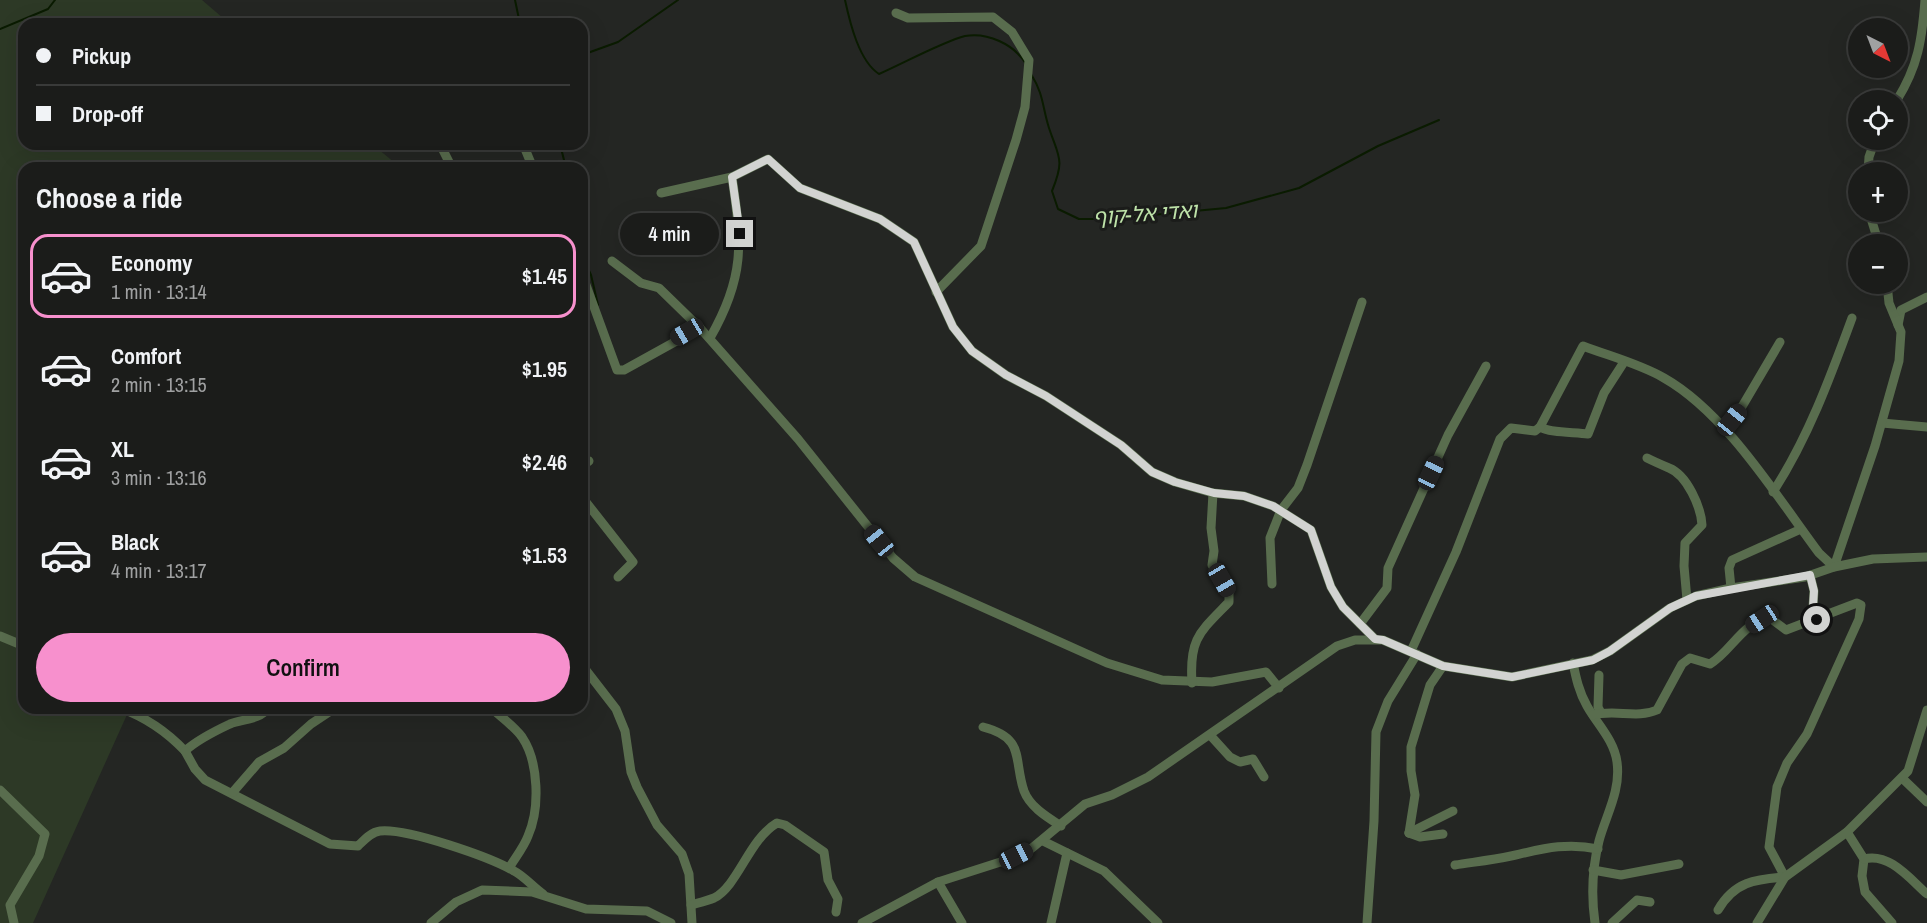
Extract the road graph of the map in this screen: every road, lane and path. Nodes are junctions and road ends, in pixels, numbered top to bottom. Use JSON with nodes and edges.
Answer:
{"nodes":[{"id":1,"x":1925,"y":0,"type":"edge"},
{"id":2,"x":896,"y":12,"type":"dead end"},
{"id":3,"x":1903,"y":90,"type":"edge"},
{"id":4,"x":732,"y":177,"type":"junction"},
{"id":5,"x":661,"y":193,"type":"dead end"},
{"id":6,"x":612,"y":261,"type":"dead end"},
{"id":7,"x":588,"y":290,"type":"edge"},
{"id":8,"x":936,"y":292,"type":"junction"},
{"id":9,"x":1888,"y":294,"type":"edge"},
{"id":10,"x":1927,"y":297,"type":"edge"},
{"id":11,"x":1362,"y":302,"type":"dead end"},
{"id":12,"x":1852,"y":318,"type":"dead end"},
{"id":13,"x":1898,"y":325,"type":"junction"},
{"id":14,"x":700,"y":328,"type":"junction"},
{"id":15,"x":710,"y":338,"type":"junction"},
{"id":16,"x":1780,"y":342,"type":"dead end"},
{"id":17,"x":1624,"y":362,"type":"junction"},
{"id":18,"x":1486,"y":366,"type":"dead end"},
{"id":19,"x":1882,"y":423,"type":"junction"},
{"id":20,"x":1540,"y":427,"type":"junction"},
{"id":21,"x":1927,"y":427,"type":"edge"},
{"id":22,"x":1725,"y":429,"type":"junction"},
{"id":23,"x":1647,"y":458,"type":"dead end"},
{"id":24,"x":1773,"y":492,"type":"junction"},
{"id":25,"x":1214,"y":493,"type":"junction"},
{"id":26,"x":588,"y":505,"type":"edge"},
{"id":27,"x":1281,"y":510,"type":"junction"},
{"id":28,"x":1801,"y":529,"type":"junction"},
{"id":29,"x":1927,"y":557,"type":"edge"},
{"id":30,"x":1834,"y":567,"type":"junction"},
{"id":31,"x":1810,"y":575,"type":"junction"},
{"id":32,"x":618,"y":577,"type":"dead end"},
{"id":33,"x":1272,"y":584,"type":"dead end"},
{"id":34,"x":1731,"y":588,"type":"junction"},
{"id":35,"x":1687,"y":600,"type":"junction"},
{"id":36,"x":1812,"y":622,"type":"junction"},
{"id":37,"x":1360,"y":624,"type":"junction"},
{"id":38,"x":0,"y":636,"type":"edge"},
{"id":39,"x":1375,"y":639,"type":"junction"},
{"id":40,"x":18,"y":644,"type":"edge"},
{"id":41,"x":1414,"y":652,"type":"junction"},
{"id":42,"x":1573,"y":663,"type":"junction"},
{"id":43,"x":1443,"y":666,"type":"junction"},
{"id":44,"x":588,"y":673,"type":"edge"},
{"id":45,"x":1599,"y":675,"type":"dead end"},
{"id":46,"x":1192,"y":682,"type":"junction"},
{"id":47,"x":1279,"y":688,"type":"junction"},
{"id":48,"x":1927,"y":710,"type":"edge"},
{"id":49,"x":134,"y":714,"type":"edge"},
{"id":50,"x":258,"y":714,"type":"edge"},
{"id":51,"x":326,"y":714,"type":"edge"},
{"id":52,"x":497,"y":714,"type":"edge"},
{"id":53,"x":1597,"y":714,"type":"junction"},
{"id":54,"x":1925,"y":724,"type":"edge"},
{"id":55,"x":983,"y":727,"type":"dead end"},
{"id":56,"x":1210,"y":735,"type":"junction"},
{"id":57,"x":185,"y":751,"type":"junction"},
{"id":58,"x":1264,"y":777,"type":"dead end"},
{"id":59,"x":1902,"y":778,"type":"junction"},
{"id":60,"x":0,"y":790,"type":"edge"},
{"id":61,"x":232,"y":792,"type":"junction"},
{"id":62,"x":1927,"y":802,"type":"edge"},
{"id":63,"x":1453,"y":811,"type":"dead end"},
{"id":64,"x":1060,"y":826,"type":"junction"},
{"id":65,"x":1847,"y":832,"type":"junction"},
{"id":66,"x":1409,"y":833,"type":"junction"},
{"id":67,"x":1443,"y":834,"type":"dead end"},
{"id":68,"x":1043,"y":840,"type":"junction"},
{"id":69,"x":1598,"y":849,"type":"junction"},
{"id":70,"x":1067,"y":853,"type":"junction"},
{"id":71,"x":1864,"y":859,"type":"junction"},
{"id":72,"x":1679,"y":864,"type":"dead end"},
{"id":73,"x":1455,"y":865,"type":"dead end"},
{"id":74,"x":509,"y":868,"type":"junction"},
{"id":75,"x":1593,"y":870,"type":"junction"},
{"id":76,"x":1785,"y":877,"type":"junction"},
{"id":77,"x":938,"y":882,"type":"junction"},
{"id":78,"x":543,"y":894,"type":"junction"},
{"id":79,"x":1927,"y":894,"type":"edge"},
{"id":80,"x":1650,"y":902,"type":"dead end"},
{"id":81,"x":691,"y":905,"type":"junction"},
{"id":82,"x":1718,"y":910,"type":"dead end"},
{"id":83,"x":836,"y":912,"type":"dead end"},
{"id":84,"x":14,"y":923,"type":"edge"},
{"id":85,"x":430,"y":923,"type":"edge"},
{"id":86,"x":671,"y":923,"type":"edge"},
{"id":87,"x":692,"y":923,"type":"edge"},
{"id":88,"x":862,"y":923,"type":"edge"},
{"id":89,"x":962,"y":923,"type":"edge"},
{"id":90,"x":1051,"y":923,"type":"edge"},
{"id":91,"x":1158,"y":923,"type":"edge"},
{"id":92,"x":1367,"y":923,"type":"edge"},
{"id":93,"x":1595,"y":923,"type":"edge"},
{"id":94,"x":1612,"y":923,"type":"edge"},
{"id":95,"x":1757,"y":923,"type":"edge"},
{"id":96,"x":1892,"y":923,"type":"edge"}],
"edges":[{"from":1,"to":3,"type":"street"},
{"from":2,"to":8,"type":"street"},
{"from":4,"to":5,"type":"street"},
{"from":4,"to":8,"type":"street"},
{"from":4,"to":15,"type":"street"},
{"from":6,"to":14,"type":"street"},
{"from":7,"to":14,"type":"street"},
{"from":8,"to":25,"type":"street"},
{"from":9,"to":13,"type":"street"},
{"from":10,"to":13,"type":"street"},
{"from":11,"to":27,"type":"street"},
{"from":12,"to":24,"type":"street"},
{"from":13,"to":19,"type":"street"},
{"from":14,"to":15,"type":"street"},
{"from":15,"to":46,"type":"street"},
{"from":16,"to":22,"type":"street"},
{"from":17,"to":20,"type":"street"},
{"from":17,"to":20,"type":"street"},
{"from":17,"to":22,"type":"street"},
{"from":18,"to":37,"type":"street"},
{"from":19,"to":21,"type":"street"},
{"from":19,"to":30,"type":"street"},
{"from":20,"to":41,"type":"street"},
{"from":22,"to":24,"type":"street"},
{"from":23,"to":35,"type":"street"},
{"from":24,"to":28,"type":"street"},
{"from":25,"to":27,"type":"street"},
{"from":25,"to":46,"type":"street"},
{"from":26,"to":32,"type":"street"},
{"from":27,"to":33,"type":"street"},
{"from":27,"to":37,"type":"street"},
{"from":28,"to":30,"type":"street"},
{"from":28,"to":34,"type":"street"},
{"from":29,"to":30,"type":"street"},
{"from":30,"to":31,"type":"street"},
{"from":31,"to":34,"type":"street"},
{"from":31,"to":36,"type":"street"},
{"from":34,"to":35,"type":"street"},
{"from":35,"to":42,"type":"street"},
{"from":36,"to":53,"type":"street"},
{"from":36,"to":76,"type":"street"},
{"from":37,"to":39,"type":"street"},
{"from":38,"to":40,"type":"street"},
{"from":39,"to":41,"type":"street"},
{"from":39,"to":47,"type":"street"},
{"from":41,"to":43,"type":"street"},
{"from":41,"to":92,"type":"street"},
{"from":42,"to":43,"type":"street"},
{"from":42,"to":53,"type":"street"},
{"from":43,"to":66,"type":"street"},
{"from":44,"to":81,"type":"street"},
{"from":45,"to":53,"type":"street"},
{"from":46,"to":47,"type":"street"},
{"from":47,"to":56,"type":"street"},
{"from":48,"to":54,"type":"street"},
{"from":49,"to":57,"type":"street"},
{"from":50,"to":57,"type":"street"},
{"from":51,"to":61,"type":"street"},
{"from":52,"to":74,"type":"street"},
{"from":53,"to":69,"type":"street"},
{"from":54,"to":59,"type":"street"},
{"from":55,"to":64,"type":"street"},
{"from":56,"to":58,"type":"street"},
{"from":56,"to":64,"type":"street"},
{"from":57,"to":61,"type":"street"},
{"from":59,"to":62,"type":"street"},
{"from":59,"to":65,"type":"street"},
{"from":60,"to":84,"type":"street"},
{"from":61,"to":74,"type":"street"},
{"from":63,"to":66,"type":"street"},
{"from":64,"to":68,"type":"street"},
{"from":65,"to":71,"type":"street"},
{"from":65,"to":76,"type":"street"},
{"from":66,"to":67,"type":"street"},
{"from":68,"to":70,"type":"street"},
{"from":68,"to":77,"type":"street"},
{"from":69,"to":73,"type":"street"},
{"from":69,"to":75,"type":"street"},
{"from":70,"to":90,"type":"street"},
{"from":70,"to":91,"type":"street"},
{"from":71,"to":79,"type":"street"},
{"from":71,"to":96,"type":"street"},
{"from":72,"to":75,"type":"street"},
{"from":74,"to":78,"type":"street"},
{"from":75,"to":93,"type":"street"},
{"from":76,"to":82,"type":"street"},
{"from":76,"to":95,"type":"street"},
{"from":77,"to":88,"type":"street"},
{"from":77,"to":89,"type":"street"},
{"from":78,"to":85,"type":"street"},
{"from":78,"to":86,"type":"street"},
{"from":80,"to":94,"type":"street"},
{"from":81,"to":83,"type":"street"},
{"from":81,"to":87,"type":"street"}]}
